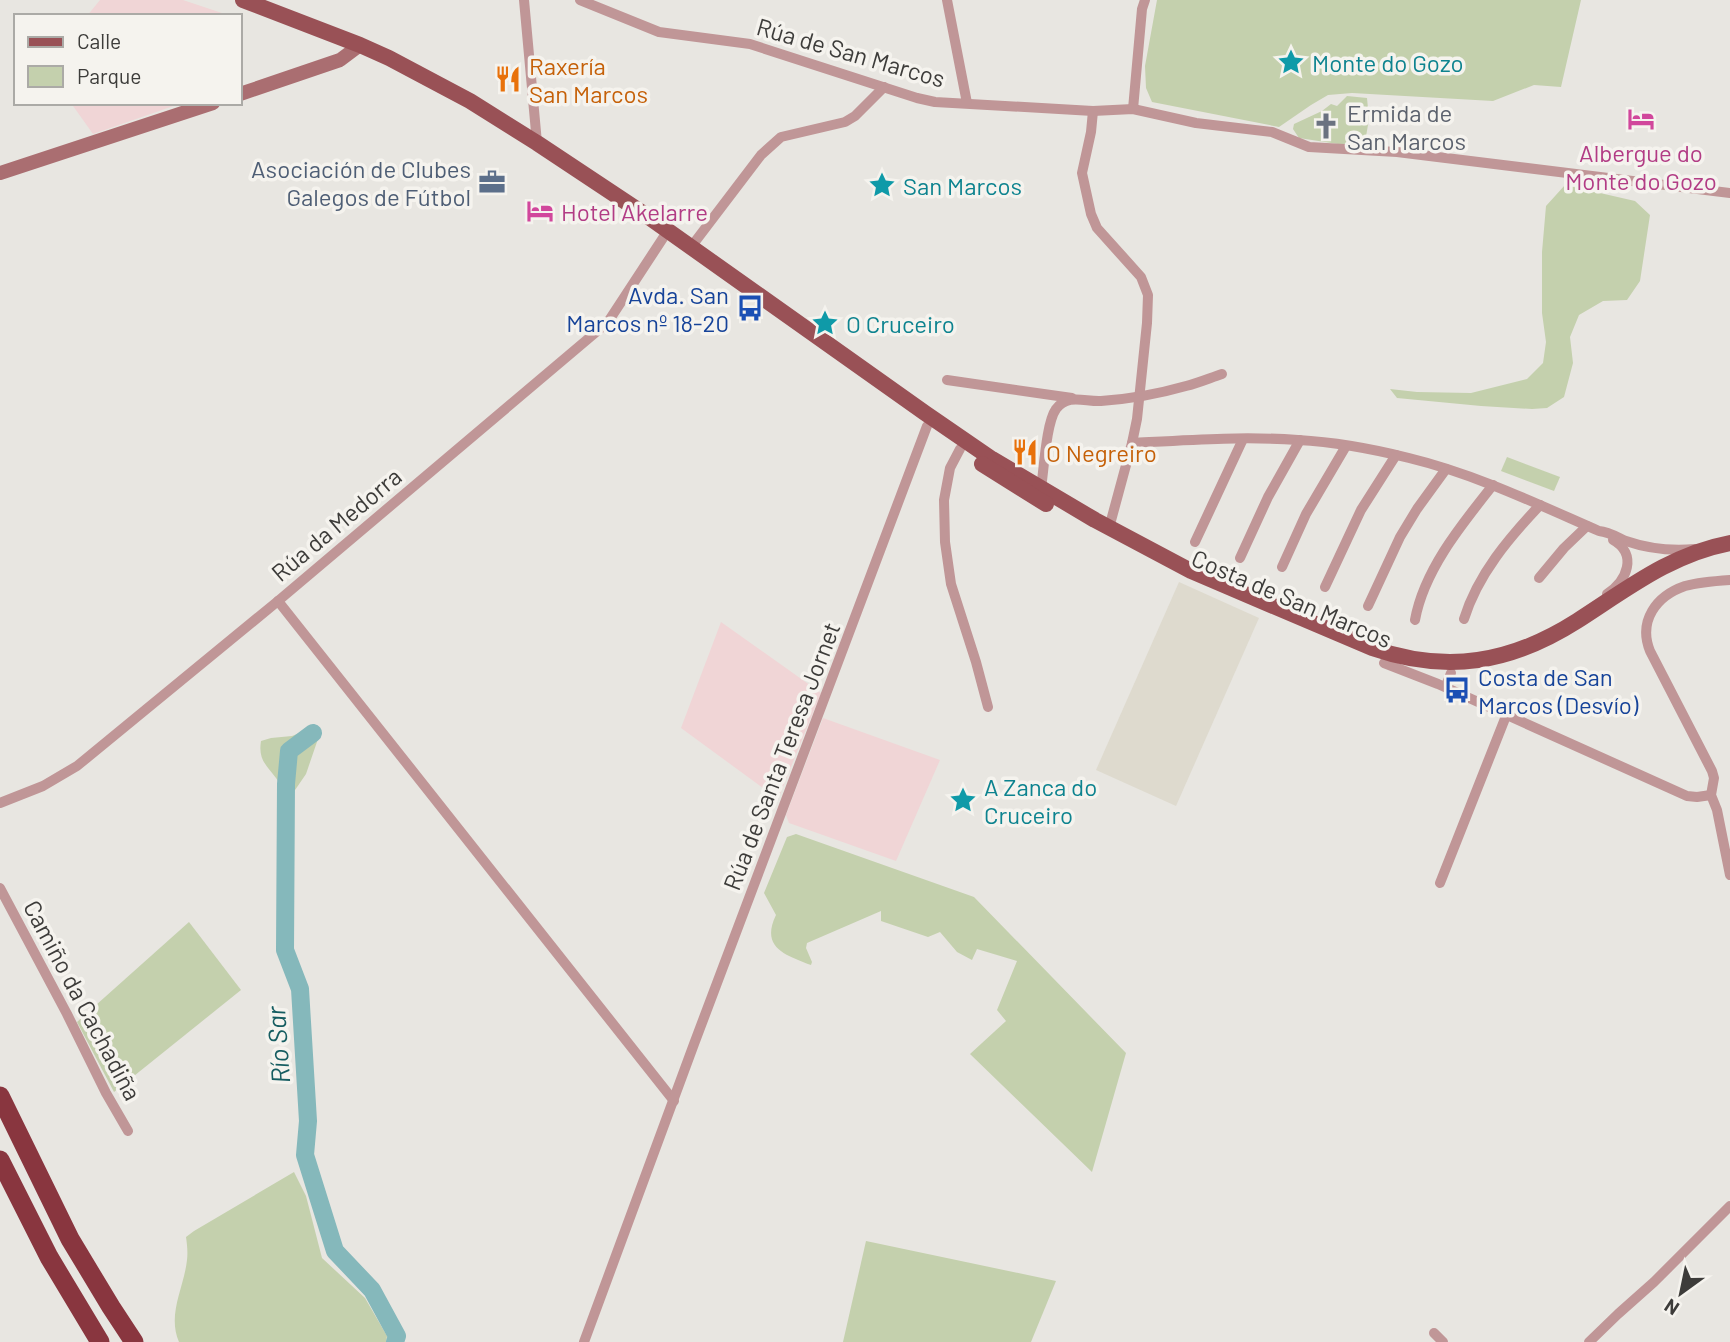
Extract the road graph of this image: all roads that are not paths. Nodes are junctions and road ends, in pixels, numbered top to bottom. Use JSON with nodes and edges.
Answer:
{"nodes":[{"id":1,"x":243,"y":0,"type":"edge"},
{"id":2,"x":524,"y":0,"type":"edge"},
{"id":3,"x":580,"y":0,"type":"edge"},
{"id":4,"x":947,"y":0,"type":"edge"},
{"id":5,"x":1144,"y":0,"type":"edge"},
{"id":6,"x":360,"y":45,"type":"junction"},
{"id":7,"x":884,"y":87,"type":"junction"},
{"id":8,"x":242,"y":93,"type":"edge"},
{"id":9,"x":967,"y":103,"type":"junction"},
{"id":10,"x":207,"y":105,"type":"edge"},
{"id":11,"x":1133,"y":109,"type":"junction"},
{"id":12,"x":1093,"y":111,"type":"junction"},
{"id":13,"x":537,"y":142,"type":"junction"},
{"id":14,"x":569,"y":165,"type":"junction"},
{"id":15,"x":0,"y":173,"type":"edge"},
{"id":16,"x":1730,"y":193,"type":"edge"},
{"id":17,"x":650,"y":218,"type":"junction"},
{"id":18,"x":663,"y":237,"type":"junction"},
{"id":19,"x":691,"y":247,"type":"junction"},
{"id":20,"x":850,"y":360,"type":"junction"},
{"id":21,"x":1222,"y":374,"type":"dead end"},
{"id":22,"x":947,"y":380,"type":"dead end"},
{"id":23,"x":1072,"y":398,"type":"junction"},
{"id":24,"x":1138,"y":398,"type":"junction"},
{"id":25,"x":927,"y":426,"type":"junction"},
{"id":26,"x":1243,"y":439,"type":"junction"},
{"id":27,"x":1300,"y":440,"type":"junction"},
{"id":28,"x":1132,"y":443,"type":"junction"},
{"id":29,"x":1346,"y":446,"type":"junction"},
{"id":30,"x":960,"y":449,"type":"junction"},
{"id":31,"x":1396,"y":455,"type":"junction"},
{"id":32,"x":992,"y":458,"type":"junction"},
{"id":33,"x":1446,"y":469,"type":"junction"},
{"id":34,"x":1493,"y":485,"type":"junction"},
{"id":35,"x":1042,"y":497,"type":"junction"},
{"id":36,"x":1540,"y":505,"type":"junction"},
{"id":37,"x":1105,"y":521,"type":"junction"},
{"id":38,"x":1587,"y":526,"type":"junction"},
{"id":39,"x":1599,"y":531,"type":"junction"},
{"id":40,"x":1195,"y":542,"type":"dead end"},
{"id":41,"x":1730,"y":543,"type":"edge"},
{"id":42,"x":1710,"y":548,"type":"junction"},
{"id":43,"x":1730,"y":553,"type":"edge"},
{"id":44,"x":1240,"y":558,"type":"dead end"},
{"id":45,"x":1160,"y":567,"type":"junction"},
{"id":46,"x":1282,"y":567,"type":"dead end"},
{"id":47,"x":1539,"y":578,"type":"dead end"},
{"id":48,"x":1730,"y":580,"type":"edge"},
{"id":49,"x":1325,"y":587,"type":"dead end"},
{"id":50,"x":278,"y":601,"type":"junction"},
{"id":51,"x":1368,"y":606,"type":"dead end"},
{"id":52,"x":1464,"y":619,"type":"dead end"},
{"id":53,"x":1415,"y":620,"type":"dead end"},
{"id":54,"x":1575,"y":622,"type":"junction"},
{"id":55,"x":1388,"y":659,"type":"junction"},
{"id":56,"x":1470,"y":662,"type":"junction"},
{"id":57,"x":1442,"y":674,"type":"junction"},
{"id":58,"x":988,"y":707,"type":"dead end"},
{"id":59,"x":1506,"y":716,"type":"junction"},
{"id":60,"x":1711,"y":795,"type":"junction"},
{"id":61,"x":0,"y":803,"type":"edge"},
{"id":62,"x":1730,"y":875,"type":"edge"},
{"id":63,"x":1440,"y":883,"type":"dead end"},
{"id":64,"x":0,"y":888,"type":"edge"},
{"id":65,"x":0,"y":1096,"type":"edge"},
{"id":66,"x":674,"y":1101,"type":"junction"},
{"id":67,"x":128,"y":1131,"type":"dead end"},
{"id":68,"x":0,"y":1160,"type":"edge"},
{"id":69,"x":1730,"y":1206,"type":"edge"},
{"id":70,"x":1434,"y":1333,"type":"dead end"},
{"id":71,"x":100,"y":1342,"type":"edge"},
{"id":72,"x":134,"y":1342,"type":"edge"},
{"id":73,"x":584,"y":1342,"type":"edge"},
{"id":74,"x":1443,"y":1342,"type":"edge"},
{"id":75,"x":1589,"y":1342,"type":"edge"}],
"edges":[{"from":1,"to":6,"type":"main road"},
{"from":2,"to":13,"type":"street"},
{"from":3,"to":7,"type":"street","name":"Rúa de San Marcos"},
{"from":4,"to":9,"type":"street"},
{"from":5,"to":11,"type":"street"},
{"from":6,"to":8,"type":"street"},
{"from":6,"to":13,"type":"main road"},
{"from":7,"to":9,"type":"street","name":"Rúa de San Marcos"},
{"from":7,"to":19,"type":"street"},
{"from":9,"to":12,"type":"street","name":"Rúa de San Marcos"},
{"from":10,"to":15,"type":"street"},
{"from":11,"to":12,"type":"street","name":"Rúa de San Marcos"},
{"from":11,"to":16,"type":"street","name":"Rúa de San Marcos"},
{"from":12,"to":24,"type":"street"},
{"from":13,"to":14,"type":"main road"},
{"from":14,"to":17,"type":"main road"},
{"from":14,"to":18,"type":"main road"},
{"from":17,"to":18,"type":"main road"},
{"from":17,"to":19,"type":"main road"},
{"from":18,"to":19,"type":"main road"},
{"from":18,"to":25,"type":"main road"},
{"from":18,"to":50,"type":"street","name":"Rúa da Medorra"},
{"from":19,"to":20,"type":"main road"},
{"from":20,"to":25,"type":"main road"},
{"from":20,"to":32,"type":"main road"},
{"from":21,"to":24,"type":"street"},
{"from":22,"to":23,"type":"street"},
{"from":23,"to":24,"type":"street"},
{"from":23,"to":35,"type":"street"},
{"from":24,"to":28,"type":"street"},
{"from":25,"to":30,"type":"main road"},
{"from":25,"to":32,"type":"main road"},
{"from":25,"to":66,"type":"street","name":"Rúa de Santa Teresa Jornet"},
{"from":26,"to":27,"type":"street"},
{"from":26,"to":28,"type":"street"},
{"from":26,"to":40,"type":"street"},
{"from":27,"to":29,"type":"street"},
{"from":27,"to":44,"type":"street"},
{"from":28,"to":37,"type":"street"},
{"from":29,"to":31,"type":"street"},
{"from":29,"to":46,"type":"street"},
{"from":30,"to":35,"type":"main road"},
{"from":30,"to":58,"type":"street"},
{"from":31,"to":33,"type":"street"},
{"from":31,"to":49,"type":"street"},
{"from":32,"to":35,"type":"main road"},
{"from":33,"to":34,"type":"street"},
{"from":33,"to":51,"type":"street"},
{"from":34,"to":36,"type":"street"},
{"from":34,"to":53,"type":"street"},
{"from":35,"to":37,"type":"main road"},
{"from":35,"to":45,"type":"main road","name":"Costa de San Marcos"},
{"from":36,"to":38,"type":"street"},
{"from":36,"to":52,"type":"street"},
{"from":37,"to":45,"type":"main road"},
{"from":37,"to":55,"type":"main road","name":"Costa de San Marcos"},
{"from":38,"to":39,"type":"street"},
{"from":38,"to":47,"type":"street"},
{"from":39,"to":42,"type":"street"},
{"from":39,"to":54,"type":"street"},
{"from":41,"to":42,"type":"main road","name":"Costa de San Marcos"},
{"from":42,"to":54,"type":"main road","name":"Costa de San Marcos"},
{"from":43,"to":57,"type":"main road","name":"Costa de San Marcos"},
{"from":45,"to":55,"type":"main road","name":"Costa de San Marcos"},
{"from":48,"to":60,"type":"street"},
{"from":50,"to":61,"type":"street","name":"Rúa da Medorra"},
{"from":50,"to":66,"type":"street"},
{"from":54,"to":56,"type":"main road","name":"Costa de San Marcos"},
{"from":55,"to":56,"type":"main road","name":"Costa de San Marcos"},
{"from":55,"to":57,"type":"main road","name":"Costa de San Marcos"},
{"from":56,"to":57,"type":"main road"},
{"from":57,"to":59,"type":"street"},
{"from":59,"to":60,"type":"street"},
{"from":59,"to":63,"type":"street"},
{"from":60,"to":62,"type":"street"},
{"from":64,"to":67,"type":"street","name":"Camiño da Cachadiña"},
{"from":65,"to":72,"type":"highway"},
{"from":66,"to":73,"type":"street","name":"Rúa de Santa Teresa Jornet"},
{"from":68,"to":71,"type":"highway"},
{"from":69,"to":75,"type":"street"},
{"from":70,"to":74,"type":"street"}]}
